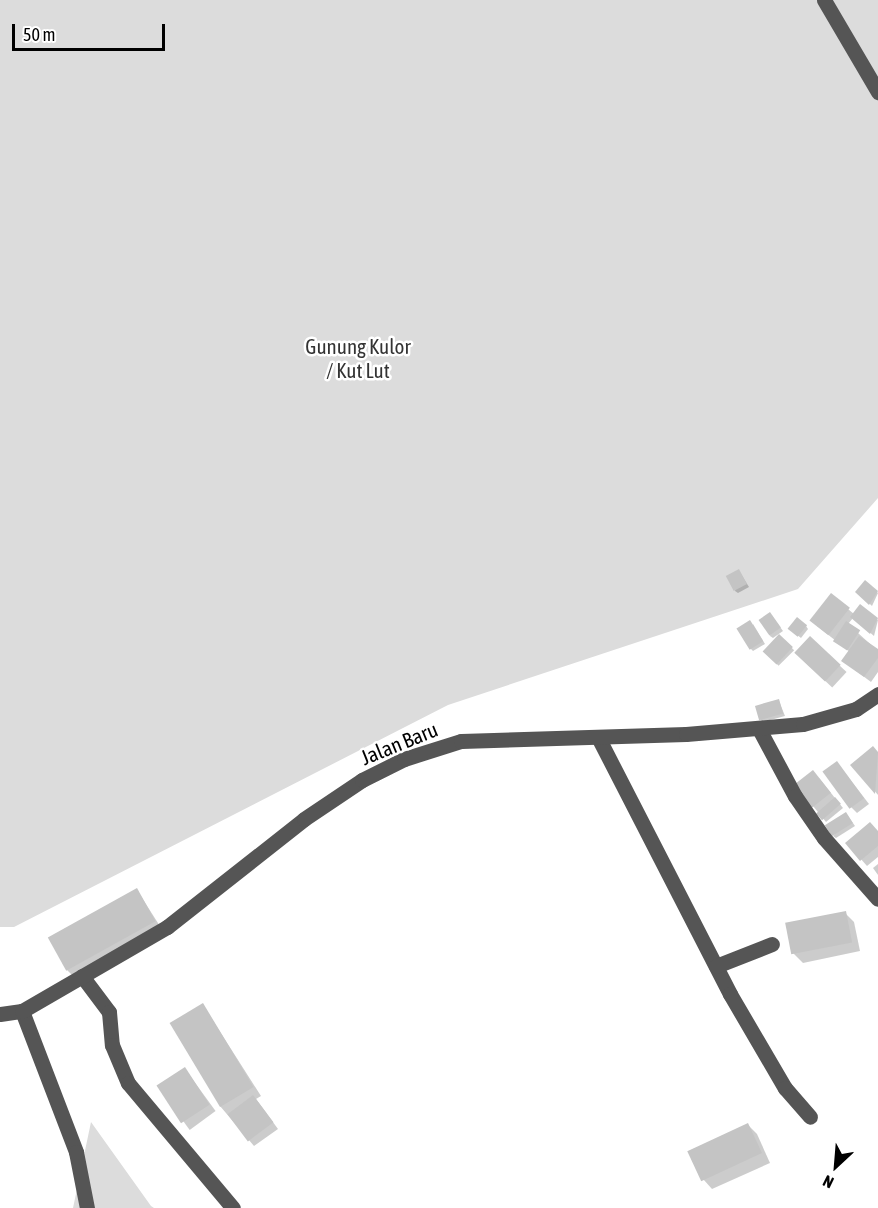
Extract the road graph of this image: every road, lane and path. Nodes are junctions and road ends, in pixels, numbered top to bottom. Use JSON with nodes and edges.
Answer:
{"nodes":[{"id":1,"x":824,"y":0,"type":"edge"},
{"id":2,"x":878,"y":92,"type":"edge"},
{"id":3,"x":878,"y":694,"type":"edge"},
{"id":4,"x":759,"y":729,"type":"junction"},
{"id":5,"x":599,"y":739,"type":"junction"},
{"id":6,"x":878,"y":899,"type":"edge"},
{"id":7,"x":771,"y":944,"type":"dead end"},
{"id":8,"x":716,"y":966,"type":"junction"},
{"id":9,"x":82,"y":976,"type":"junction"},
{"id":10,"x":22,"y":1011,"type":"junction"},
{"id":11,"x":0,"y":1014,"type":"edge"},
{"id":12,"x":810,"y":1117,"type":"dead end"},
{"id":13,"x":87,"y":1208,"type":"edge"},
{"id":14,"x":233,"y":1208,"type":"edge"}],
"edges":[{"from":1,"to":2,"type":"street"},
{"from":3,"to":4,"type":"street","name":"Jalan Baru"},
{"from":4,"to":5,"type":"street","name":"Jalan Baru"},
{"from":4,"to":6,"type":"street"},
{"from":5,"to":8,"type":"street"},
{"from":5,"to":9,"type":"street","name":"Jalan Baru"},
{"from":7,"to":8,"type":"street"},
{"from":8,"to":12,"type":"street"},
{"from":9,"to":10,"type":"street","name":"Jalan Baru"},
{"from":9,"to":14,"type":"street"},
{"from":10,"to":11,"type":"street","name":"Jalan Baru"},
{"from":10,"to":13,"type":"street"}]}
